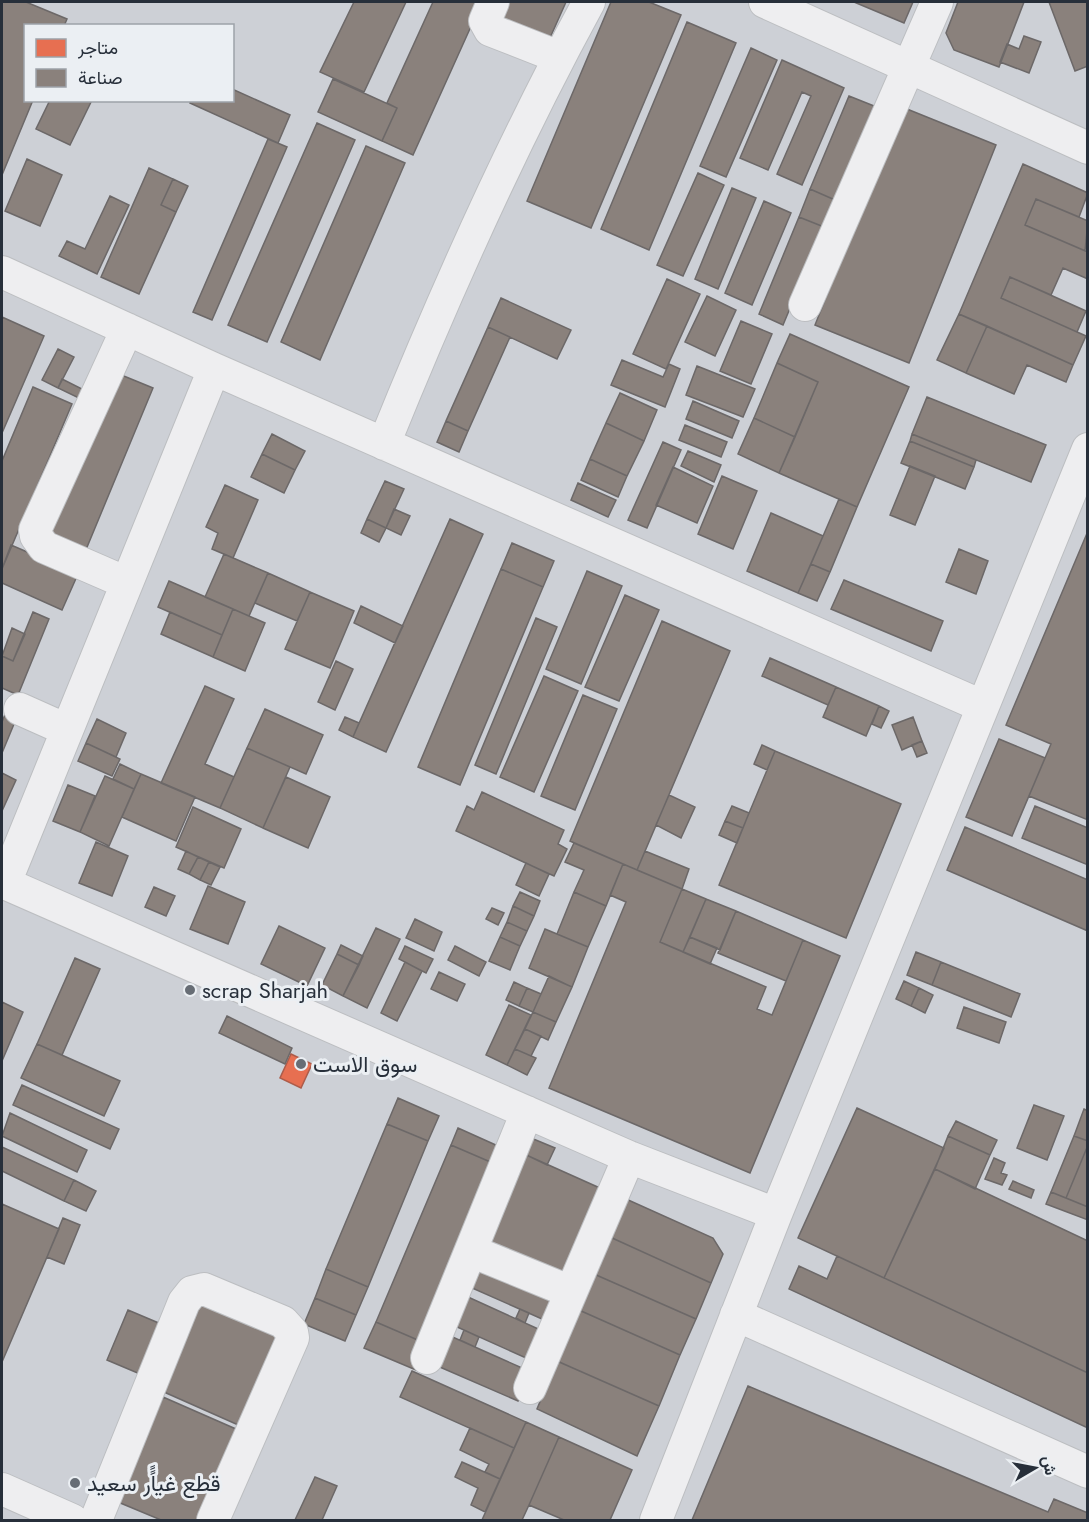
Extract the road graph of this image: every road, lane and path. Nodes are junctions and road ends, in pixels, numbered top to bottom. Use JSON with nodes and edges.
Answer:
{"nodes":[{"id":1,"x":493,"y":2,"type":"edge"},
{"id":2,"x":589,"y":2,"type":"edge"},
{"id":3,"x":765,"y":2,"type":"edge"},
{"id":4,"x":937,"y":2,"type":"edge"},
{"id":5,"x":559,"y":57,"type":"junction"},
{"id":6,"x":910,"y":67,"type":"junction"},
{"id":7,"x":1088,"y":148,"type":"edge"},
{"id":8,"x":2,"y":272,"type":"edge"},
{"id":9,"x":805,"y":305,"type":"dead end"},
{"id":10,"x":127,"y":329,"type":"junction"},
{"id":11,"x":214,"y":369,"type":"junction"},
{"id":12,"x":384,"y":444,"type":"junction"},
{"id":13,"x":1088,"y":449,"type":"edge"},
{"id":14,"x":127,"y":583,"type":"junction"},
{"id":15,"x":10,"y":705,"type":"edge"},
{"id":16,"x":982,"y":706,"type":"junction"},
{"id":17,"x":67,"y":730,"type":"junction"},
{"id":18,"x":3,"y":883,"type":"edge"},
{"id":19,"x":527,"y":1112,"type":"junction"},
{"id":20,"x":629,"y":1157,"type":"junction"},
{"id":21,"x":776,"y":1214,"type":"junction"},
{"id":22,"x":471,"y":1251,"type":"junction"},
{"id":23,"x":571,"y":1292,"type":"junction"},
{"id":24,"x":736,"y":1315,"type":"junction"},
{"id":25,"x":427,"y":1358,"type":"dead end"},
{"id":26,"x":530,"y":1388,"type":"dead end"},
{"id":27,"x":1088,"y":1472,"type":"edge"},
{"id":28,"x":2,"y":1489,"type":"edge"},
{"id":29,"x":72,"y":1521,"type":"edge"},
{"id":30,"x":96,"y":1521,"type":"edge"},
{"id":31,"x":213,"y":1521,"type":"edge"},
{"id":32,"x":656,"y":1521,"type":"edge"}],
"edges":[{"from":1,"to":5,"type":"street"},
{"from":2,"to":5,"type":"street"},
{"from":3,"to":6,"type":"street"},
{"from":4,"to":6,"type":"street"},
{"from":5,"to":12,"type":"street"},
{"from":6,"to":7,"type":"street"},
{"from":6,"to":9,"type":"street"},
{"from":8,"to":10,"type":"street"},
{"from":10,"to":11,"type":"street"},
{"from":10,"to":14,"type":"street"},
{"from":11,"to":12,"type":"street"},
{"from":11,"to":14,"type":"street"},
{"from":12,"to":16,"type":"street"},
{"from":13,"to":16,"type":"street"},
{"from":14,"to":17,"type":"street"},
{"from":15,"to":17,"type":"street"},
{"from":16,"to":21,"type":"street"},
{"from":17,"to":18,"type":"street"},
{"from":18,"to":19,"type":"street"},
{"from":19,"to":20,"type":"street"},
{"from":19,"to":22,"type":"street"},
{"from":20,"to":21,"type":"street"},
{"from":20,"to":23,"type":"street"},
{"from":21,"to":24,"type":"street"},
{"from":22,"to":23,"type":"street"},
{"from":22,"to":25,"type":"street"},
{"from":23,"to":26,"type":"street"},
{"from":24,"to":27,"type":"street"},
{"from":24,"to":32,"type":"street"},
{"from":28,"to":29,"type":"street"},
{"from":30,"to":31,"type":"street"}]}
